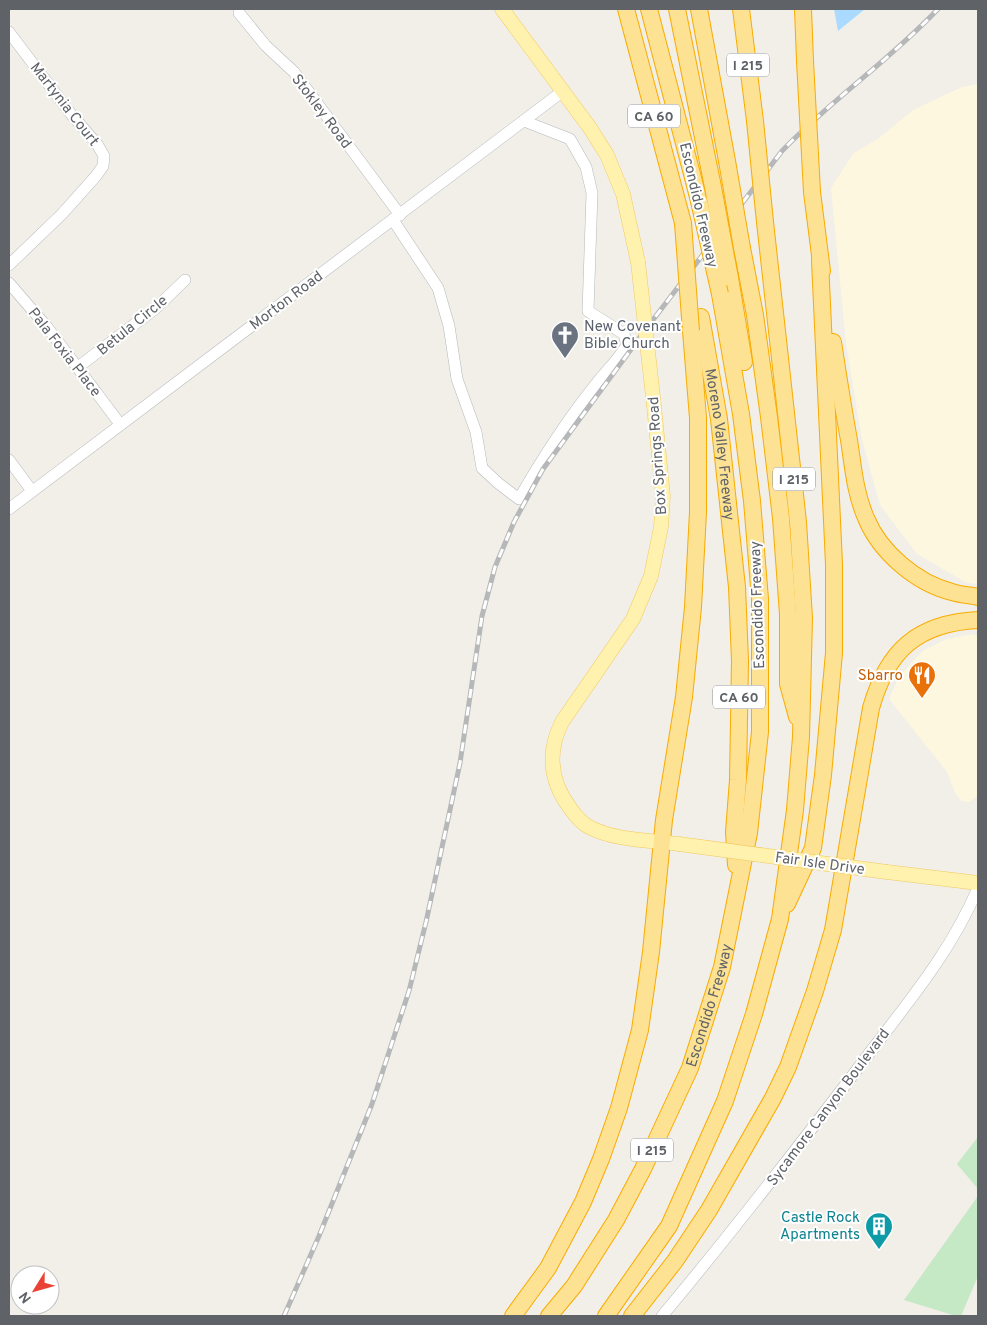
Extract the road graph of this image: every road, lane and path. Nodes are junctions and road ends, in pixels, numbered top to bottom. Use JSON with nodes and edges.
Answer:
{"nodes":[{"id":1,"x":502,"y":9,"type":"edge"},
{"id":2,"x":626,"y":9,"type":"edge"},
{"id":3,"x":649,"y":9,"type":"edge"},
{"id":4,"x":677,"y":9,"type":"edge"},
{"id":5,"x":699,"y":9,"type":"edge"},
{"id":6,"x":741,"y":9,"type":"edge"},
{"id":7,"x":803,"y":9,"type":"edge"},
{"id":8,"x":239,"y":13,"type":"dead end"},
{"id":9,"x":9,"y":32,"type":"edge"},
{"id":10,"x":563,"y":91,"type":"junction"},
{"id":11,"x":524,"y":121,"type":"junction"},
{"id":12,"x":397,"y":217,"type":"junction"},
{"id":13,"x":682,"y":223,"type":"junction"},
{"id":14,"x":820,"y":261,"type":"junction"},
{"id":15,"x":9,"y":265,"type":"edge"},
{"id":16,"x":185,"y":280,"type":"dead end"},
{"id":17,"x":9,"y":283,"type":"edge"},
{"id":18,"x":78,"y":368,"type":"junction"},
{"id":19,"x":120,"y":424,"type":"junction"},
{"id":20,"x":9,"y":460,"type":"edge"},
{"id":21,"x":32,"y":491,"type":"junction"},
{"id":22,"x":9,"y":509,"type":"edge"},
{"id":23,"x":978,"y":597,"type":"edge"},
{"id":24,"x":978,"y":620,"type":"edge"},
{"id":25,"x":801,"y":737,"type":"junction"},
{"id":26,"x":662,"y":841,"type":"junction"},
{"id":27,"x":978,"y":883,"type":"edge"},
{"id":28,"x":978,"y":888,"type":"edge"},
{"id":29,"x":737,"y":890,"type":"junction"},
{"id":30,"x":780,"y":919,"type":"junction"},
{"id":31,"x":722,"y":967,"type":"junction"},
{"id":32,"x":513,"y":1316,"type":"edge"},
{"id":33,"x":549,"y":1316,"type":"edge"},
{"id":34,"x":606,"y":1316,"type":"edge"},
{"id":35,"x":632,"y":1316,"type":"edge"},
{"id":36,"x":662,"y":1316,"type":"edge"}],
"edges":[{"from":1,"to":10,"type":"main road","name":"Box Springs Road"},
{"from":2,"to":13,"type":"highway","name":"Moreno Valley Freeway","number":"CA 60"},
{"from":3,"to":29,"type":"highway","name":"Escondido Freeway","number":"I 215","bridge":true},
{"from":4,"to":31,"type":"highway","bridge":true},
{"from":5,"to":25,"type":"highway","bridge":true},
{"from":6,"to":25,"type":"highway","number":"I 215","bridge":true},
{"from":7,"to":14,"type":"highway","bridge":true},
{"from":8,"to":12,"type":"street","name":"Stokley Road"},
{"from":9,"to":15,"type":"street","name":"Martynia Court"},
{"from":10,"to":11,"type":"street","name":"Morton Road"},
{"from":10,"to":26,"type":"main road","name":"Box Springs Road","bridge":true},
{"from":11,"to":12,"type":"street","name":"Morton Road"},
{"from":11,"to":12,"type":"street","name":"Stokley Road"},
{"from":12,"to":19,"type":"street","name":"Morton Road"},
{"from":13,"to":26,"type":"highway","bridge":true},
{"from":13,"to":29,"type":"highway","name":"Moreno Valley Freeway","number":"CA 60","bridge":true},
{"from":14,"to":23,"type":"highway"},
{"from":14,"to":30,"type":"highway"},
{"from":16,"to":18,"type":"street","name":"Betula Circle"},
{"from":17,"to":18,"type":"street","name":"Pala Foxia Place"},
{"from":18,"to":19,"type":"street","name":"Pala Foxia Place"},
{"from":19,"to":21,"type":"street","name":"Morton Road"},
{"from":20,"to":21,"type":"street"},
{"from":21,"to":22,"type":"street","name":"Morton Road"},
{"from":24,"to":35,"type":"highway"},
{"from":25,"to":30,"type":"highway","number":"I 215"},
{"from":26,"to":27,"type":"main road","name":"Fair Isle Drive","bridge":true},
{"from":26,"to":32,"type":"highway"},
{"from":28,"to":36,"type":"street","name":"Sycamore Canyon Boulevard"},
{"from":29,"to":31,"type":"highway","name":"Escondido Freeway","number":"I 215"},
{"from":30,"to":34,"type":"highway","number":"I 215"},
{"from":31,"to":33,"type":"highway","name":"Escondido Freeway","number":"I 215"}]}
